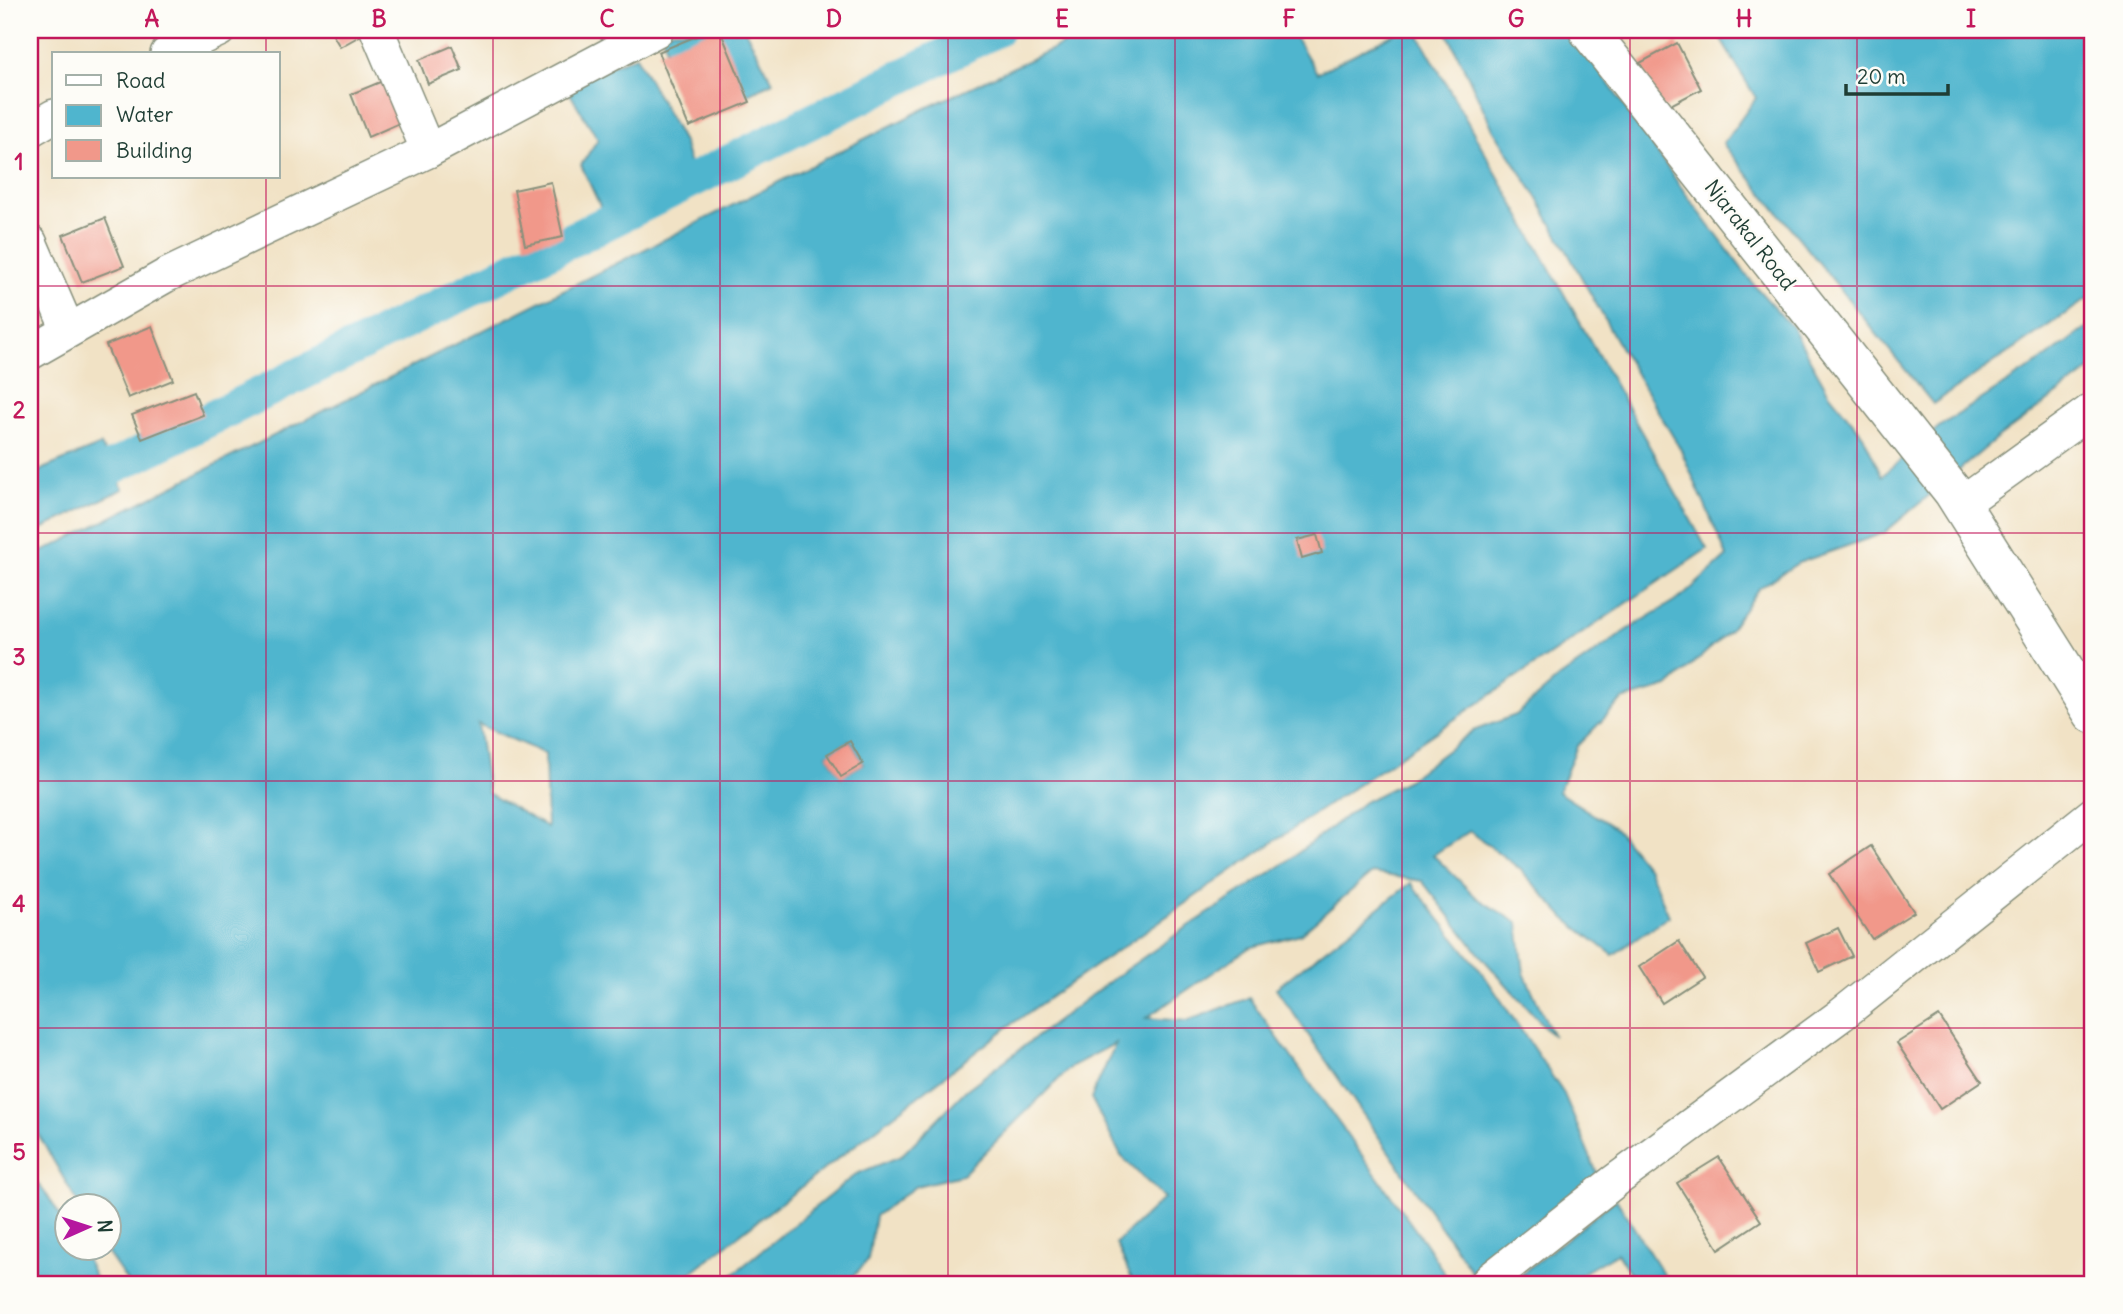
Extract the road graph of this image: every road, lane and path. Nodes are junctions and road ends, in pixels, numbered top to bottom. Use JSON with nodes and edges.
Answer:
{"nodes":[{"id":1,"x":219,"y":30,"type":"edge"},
{"id":2,"x":377,"y":30,"type":"edge"},
{"id":3,"x":657,"y":30,"type":"edge"},
{"id":4,"x":1588,"y":30,"type":"edge"},
{"id":5,"x":171,"y":52,"type":"edge"},
{"id":6,"x":52,"y":117,"type":"edge"},
{"id":7,"x":30,"y":130,"type":"edge"},
{"id":8,"x":428,"y":151,"type":"junction"},
{"id":9,"x":30,"y":242,"type":"edge"},
{"id":10,"x":68,"y":330,"type":"junction"},
{"id":11,"x":30,"y":353,"type":"edge"},
{"id":12,"x":2093,"y":409,"type":"edge"},
{"id":13,"x":1956,"y":498,"type":"junction"},
{"id":14,"x":2093,"y":714,"type":"edge"},
{"id":15,"x":2093,"y":814,"type":"edge"},
{"id":16,"x":1486,"y":1284,"type":"edge"}],
"edges":[{"from":1,"to":5,"type":"street"},
{"from":2,"to":8,"type":"street"},
{"from":3,"to":8,"type":"street"},
{"from":4,"to":13,"type":"main road","name":"Njarakal Road"},
{"from":6,"to":7,"type":"street"},
{"from":8,"to":10,"type":"street"},
{"from":9,"to":10,"type":"street"},
{"from":10,"to":11,"type":"street"},
{"from":12,"to":13,"type":"street"},
{"from":13,"to":14,"type":"main road"},
{"from":15,"to":16,"type":"street"}]}
